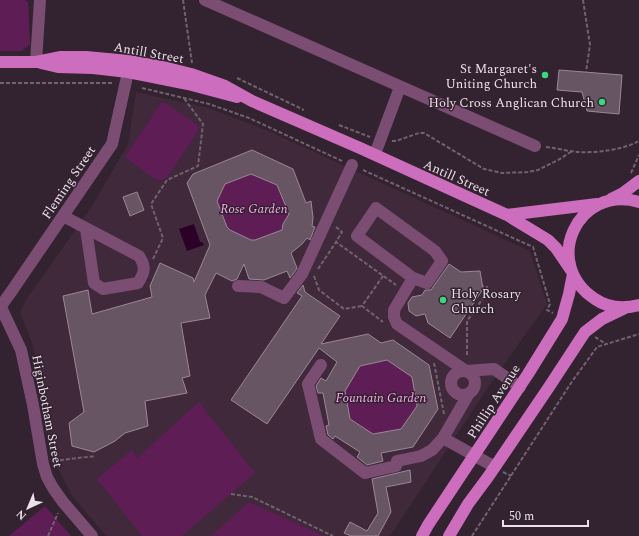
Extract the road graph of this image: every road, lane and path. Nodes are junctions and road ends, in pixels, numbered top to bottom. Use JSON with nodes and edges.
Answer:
{"nodes":[{"id":1,"x":40,"y":0,"type":"edge"},
{"id":2,"x":183,"y":0,"type":"edge"},
{"id":3,"x":205,"y":0,"type":"edge"},
{"id":4,"x":583,"y":0,"type":"edge"},
{"id":5,"x":0,"y":62,"type":"edge"},
{"id":6,"x":36,"y":62,"type":"junction"},
{"id":7,"x":192,"y":65,"type":"dead end"},
{"id":8,"x":128,"y":67,"type":"junction"},
{"id":9,"x":586,"y":72,"type":"dead end"},
{"id":10,"x":234,"y":77,"type":"dead end"},
{"id":11,"x":0,"y":83,"type":"edge"},
{"id":12,"x":125,"y":84,"type":"junction"},
{"id":13,"x":400,"y":87,"type":"junction"},
{"id":14,"x":183,"y":97,"type":"junction"},
{"id":15,"x":310,"y":113,"type":"dead end"},
{"id":16,"x":337,"y":124,"type":"dead end"},
{"id":17,"x":382,"y":137,"type":"junction"},
{"id":18,"x":639,"y":141,"type":"edge"},
{"id":19,"x":535,"y":146,"type":"joint"},
{"id":20,"x":572,"y":151,"type":"junction"},
{"id":21,"x":375,"y":154,"type":"junction"},
{"id":22,"x":352,"y":165,"type":"junction"},
{"id":23,"x":639,"y":181,"type":"edge"},
{"id":24,"x":639,"y":202,"type":"edge"},
{"id":25,"x":603,"y":203,"type":"junction"},
{"id":26,"x":507,"y":215,"type":"junction"},
{"id":27,"x":62,"y":216,"type":"junction"},
{"id":28,"x":86,"y":229,"type":"junction"},
{"id":29,"x":336,"y":242,"type":"dead end"},
{"id":30,"x":152,"y":259,"type":"dead end"},
{"id":31,"x":572,"y":272,"type":"junction"},
{"id":32,"x":384,"y":276,"type":"dead end"},
{"id":33,"x":413,"y":278,"type":"junction"},
{"id":34,"x":238,"y":286,"type":"dead end"},
{"id":35,"x":483,"y":286,"type":"dead end"},
{"id":36,"x":0,"y":306,"type":"edge"},
{"id":37,"x":362,"y":306,"type":"junction"},
{"id":38,"x":635,"y":306,"type":"edge"},
{"id":39,"x":547,"y":310,"type":"dead end"},
{"id":40,"x":388,"y":325,"type":"dead end"},
{"id":41,"x":639,"y":334,"type":"edge"},
{"id":42,"x":467,"y":355,"type":"dead end"},
{"id":43,"x":321,"y":365,"type":"dead end"},
{"id":44,"x":466,"y":371,"type":"junction"},
{"id":45,"x":520,"y":386,"type":"junction"},
{"id":46,"x":468,"y":394,"type":"junction"},
{"id":47,"x":443,"y":438,"type":"junction"},
{"id":48,"x":94,"y":456,"type":"dead end"},
{"id":49,"x":474,"y":456,"type":"junction"},
{"id":50,"x":51,"y":462,"type":"dead end"},
{"id":51,"x":494,"y":467,"type":"junction"},
{"id":52,"x":231,"y":494,"type":"dead end"},
{"id":53,"x":63,"y":502,"type":"junction"},
{"id":54,"x":48,"y":536,"type":"edge"},
{"id":55,"x":92,"y":536,"type":"edge"},
{"id":56,"x":333,"y":536,"type":"edge"},
{"id":57,"x":422,"y":536,"type":"edge"},
{"id":58,"x":449,"y":536,"type":"edge"},
{"id":59,"x":472,"y":536,"type":"edge"}],
"edges":[{"from":1,"to":6,"type":"street"},
{"from":2,"to":7,"type":"path"},
{"from":3,"to":13,"type":"street"},
{"from":4,"to":9,"type":"path"},
{"from":5,"to":6,"type":"main road","name":"Antill Street"},
{"from":6,"to":8,"type":"main road","name":"Antill Street"},
{"from":8,"to":12,"type":"street","name":"Fleming Street"},
{"from":8,"to":21,"type":"main road","name":"Antill Street"},
{"from":10,"to":15,"type":"path"},
{"from":11,"to":12,"type":"path"},
{"from":12,"to":14,"type":"path"},
{"from":12,"to":27,"type":"street","name":"Fleming Street"},
{"from":13,"to":17,"type":"street"},
{"from":13,"to":19,"type":"street"},
{"from":14,"to":22,"type":"path"},
{"from":14,"to":30,"type":"path"},
{"from":16,"to":17,"type":"path"},
{"from":17,"to":20,"type":"path"},
{"from":17,"to":21,"type":"street"},
{"from":18,"to":20,"type":"path"},
{"from":19,"to":20,"type":"path"},
{"from":21,"to":26,"type":"main road","name":"Antill Street"},
{"from":22,"to":34,"type":"street"},
{"from":22,"to":39,"type":"path"},
{"from":23,"to":25,"type":"main road"},
{"from":24,"to":25,"type":"main road"},
{"from":25,"to":26,"type":"main road"},
{"from":25,"to":31,"type":"main road"},
{"from":26,"to":31,"type":"main road","name":"Antill Street"},
{"from":27,"to":28,"type":"street"},
{"from":27,"to":36,"type":"street","name":"Fleming Street"},
{"from":28,"to":28,"type":"street"},
{"from":29,"to":37,"type":"path"},
{"from":31,"to":38,"type":"main road","name":"Antill Street"},
{"from":31,"to":45,"type":"main road","name":"Phillip Avenue"},
{"from":32,"to":37,"type":"path"},
{"from":33,"to":33,"type":"street"},
{"from":33,"to":44,"type":"street"},
{"from":35,"to":42,"type":"path"},
{"from":36,"to":53,"type":"street","name":"Higinbotham Street"},
{"from":37,"to":40,"type":"path"},
{"from":38,"to":51,"type":"main road"},
{"from":41,"to":59,"type":"path"},
{"from":43,"to":47,"type":"street"},
{"from":44,"to":45,"type":"street"},
{"from":44,"to":46,"type":"street"},
{"from":44,"to":46,"type":"street"},
{"from":45,"to":49,"type":"main road","name":"Phillip Avenue"},
{"from":46,"to":47,"type":"street"},
{"from":47,"to":49,"type":"street"},
{"from":48,"to":50,"type":"path"},
{"from":49,"to":51,"type":"street"},
{"from":49,"to":57,"type":"main road","name":"Phillip Avenue"},
{"from":51,"to":58,"type":"main road"},
{"from":52,"to":56,"type":"path"},
{"from":53,"to":54,"type":"path"},
{"from":53,"to":55,"type":"street","name":"Higinbotham Street"}]}
